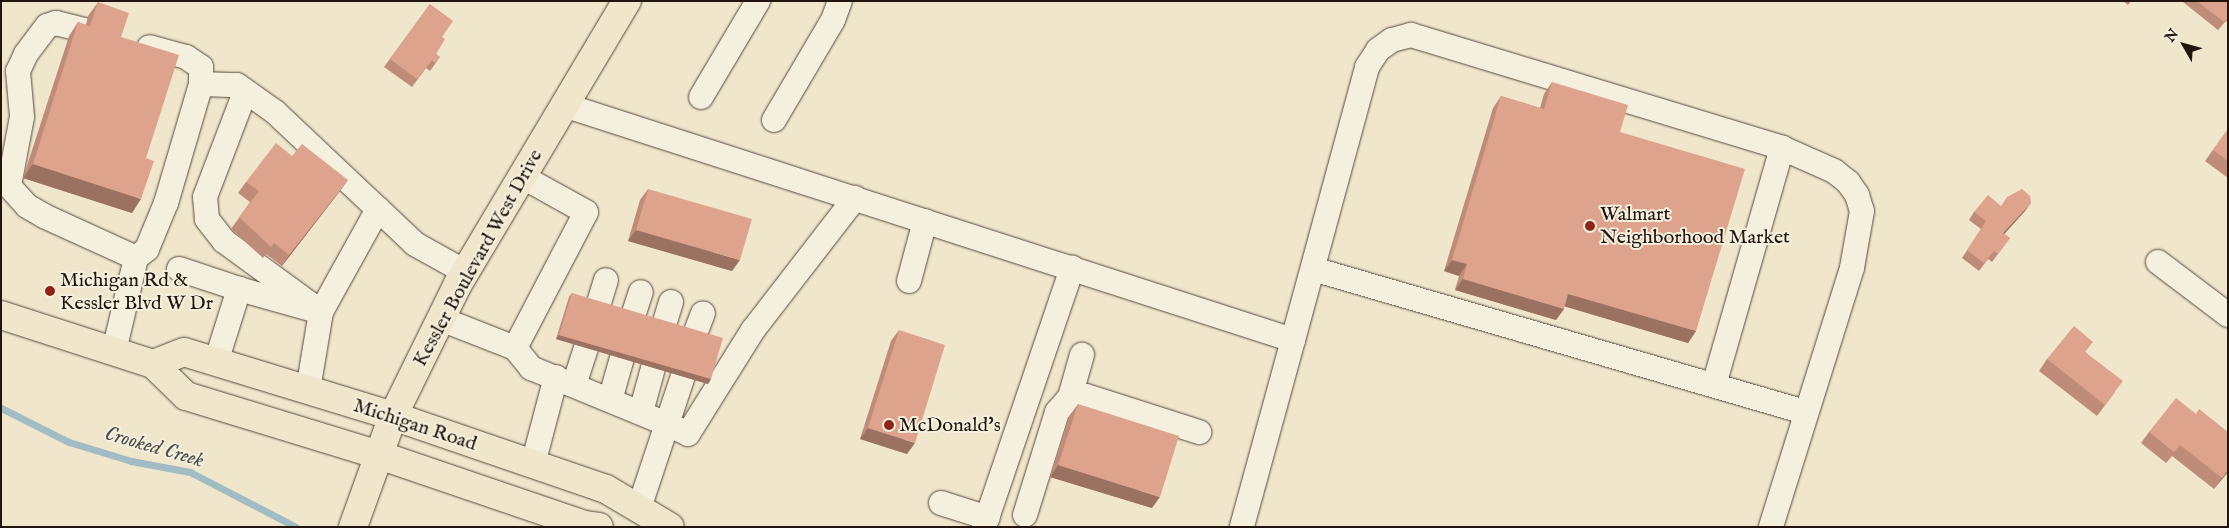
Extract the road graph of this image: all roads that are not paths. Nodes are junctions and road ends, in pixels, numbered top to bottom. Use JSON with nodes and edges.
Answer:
{"nodes":[{"id":1,"x":627,"y":1,"type":"edge"},
{"id":2,"x":758,"y":1,"type":"edge"},
{"id":3,"x":840,"y":1,"type":"edge"},
{"id":4,"x":84,"y":30,"type":"edge"},
{"id":5,"x":125,"y":42,"type":"edge"},
{"id":6,"x":201,"y":84,"type":"junction"},
{"id":7,"x":245,"y":92,"type":"junction"},
{"id":8,"x":701,"y":97,"type":"dead end"},
{"id":9,"x":564,"y":105,"type":"junction"},
{"id":10,"x":774,"y":120,"type":"dead end"},
{"id":11,"x":1782,"y":148,"type":"junction"},
{"id":12,"x":521,"y":176,"type":"junction"},
{"id":13,"x":855,"y":198,"type":"junction"},
{"id":14,"x":378,"y":209,"type":"junction"},
{"id":15,"x":926,"y":221,"type":"junction"},
{"id":16,"x":136,"y":258,"type":"junction"},
{"id":17,"x":2158,"y":262,"type":"dead end"},
{"id":18,"x":1072,"y":268,"type":"junction"},
{"id":19,"x":179,"y":269,"type":"dead end"},
{"id":20,"x":1314,"y":269,"type":"junction"},
{"id":21,"x":465,"y":272,"type":"junction"},
{"id":22,"x":606,"y":280,"type":"dead end"},
{"id":23,"x":909,"y":281,"type":"dead end"},
{"id":24,"x":239,"y":289,"type":"junction"},
{"id":25,"x":640,"y":292,"type":"dead end"},
{"id":26,"x":671,"y":302,"type":"dead end"},
{"id":27,"x":598,"y":306,"type":"edge"},
{"id":28,"x":321,"y":312,"type":"junction"},
{"id":29,"x":1,"y":315,"type":"edge"},
{"id":30,"x":2228,"y":315,"type":"edge"},
{"id":31,"x":633,"y":316,"type":"edge"},
{"id":32,"x":441,"y":318,"type":"junction"},
{"id":33,"x":664,"y":325,"type":"edge"},
{"id":34,"x":1293,"y":340,"type":"junction"},
{"id":35,"x":586,"y":347,"type":"edge"},
{"id":36,"x":515,"y":348,"type":"junction"},
{"id":37,"x":114,"y":351,"type":"junction"},
{"id":38,"x":1082,"y":355,"type":"dead end"},
{"id":39,"x":622,"y":358,"type":"edge"},
{"id":40,"x":216,"y":362,"type":"junction"},
{"id":41,"x":153,"y":364,"type":"junction"},
{"id":42,"x":653,"y":368,"type":"edge"},
{"id":43,"x":683,"y":376,"type":"edge"},
{"id":44,"x":565,"y":381,"type":"junction"},
{"id":45,"x":1714,"y":385,"type":"junction"},
{"id":46,"x":308,"y":390,"type":"junction"},
{"id":47,"x":1070,"y":396,"type":"junction"},
{"id":48,"x":610,"y":400,"type":"junction"},
{"id":49,"x":641,"y":412,"type":"junction"},
{"id":50,"x":1805,"y":412,"type":"junction"},
{"id":51,"x":393,"y":416,"type":"junction"},
{"id":52,"x":667,"y":424,"type":"junction"},
{"id":53,"x":1199,"y":432,"type":"dead end"},
{"id":54,"x":379,"y":455,"type":"junction"},
{"id":55,"x":532,"y":464,"type":"junction"},
{"id":56,"x":942,"y":502,"type":"dead end"},
{"id":57,"x":639,"y":508,"type":"junction"},
{"id":58,"x":357,"y":515,"type":"edge"},
{"id":59,"x":1025,"y":515,"type":"dead end"},
{"id":60,"x":986,"y":522,"type":"edge"},
{"id":61,"x":599,"y":527,"type":"edge"},
{"id":62,"x":670,"y":527,"type":"edge"},
{"id":63,"x":1242,"y":527,"type":"edge"},
{"id":64,"x":1772,"y":527,"type":"edge"}],
"edges":[{"from":1,"to":9,"type":"main road","name":"Kessler Boulevard West Drive"},
{"from":2,"to":8,"type":"street"},
{"from":3,"to":10,"type":"street"},
{"from":4,"to":16,"type":"street"},
{"from":5,"to":6,"type":"street"},
{"from":6,"to":7,"type":"street"},
{"from":6,"to":16,"type":"street"},
{"from":7,"to":14,"type":"street"},
{"from":7,"to":28,"type":"street"},
{"from":9,"to":12,"type":"main road","name":"Kessler Boulevard West Drive"},
{"from":9,"to":13,"type":"street"},
{"from":11,"to":20,"type":"street"},
{"from":11,"to":45,"type":"street"},
{"from":11,"to":50,"type":"street"},
{"from":12,"to":21,"type":"main road","name":"Kessler Boulevard West Drive"},
{"from":12,"to":36,"type":"street"},
{"from":13,"to":15,"type":"street"},
{"from":13,"to":52,"type":"street"},
{"from":14,"to":21,"type":"street"},
{"from":14,"to":28,"type":"street"},
{"from":15,"to":18,"type":"street"},
{"from":15,"to":23,"type":"street"},
{"from":16,"to":37,"type":"street"},
{"from":17,"to":30,"type":"street"},
{"from":18,"to":34,"type":"street"},
{"from":18,"to":60,"type":"street"},
{"from":19,"to":24,"type":"street"},
{"from":20,"to":34,"type":"street"},
{"from":20,"to":45,"type":"street"},
{"from":21,"to":32,"type":"main road","name":"Kessler Boulevard West Drive"},
{"from":22,"to":27,"type":"street"},
{"from":24,"to":28,"type":"street"},
{"from":24,"to":40,"type":"street"},
{"from":25,"to":31,"type":"street"},
{"from":26,"to":33,"type":"street"},
{"from":28,"to":46,"type":"street"},
{"from":29,"to":37,"type":"main road","name":"Michigan Road"},
{"from":32,"to":36,"type":"street"},
{"from":32,"to":51,"type":"main road","name":"Kessler Boulevard West Drive"},
{"from":34,"to":63,"type":"street"},
{"from":35,"to":44,"type":"street"},
{"from":36,"to":44,"type":"street"},
{"from":37,"to":41,"type":"main road","name":"Michigan Road"},
{"from":38,"to":47,"type":"street"},
{"from":39,"to":48,"type":"street"},
{"from":40,"to":41,"type":"main road","name":"Michigan Road"},
{"from":40,"to":46,"type":"main road","name":"Michigan Road"},
{"from":41,"to":54,"type":"main road","name":"Michigan Road"},
{"from":42,"to":49,"type":"street"},
{"from":43,"to":52,"type":"street"},
{"from":44,"to":48,"type":"street"},
{"from":44,"to":55,"type":"street"},
{"from":45,"to":50,"type":"street"},
{"from":46,"to":51,"type":"main road","name":"Michigan Road"},
{"from":47,"to":53,"type":"street"},
{"from":47,"to":59,"type":"street"},
{"from":48,"to":49,"type":"street"},
{"from":49,"to":52,"type":"street"},
{"from":50,"to":64,"type":"street"},
{"from":51,"to":54,"type":"main road","name":"Kessler Boulevard West Drive"},
{"from":51,"to":55,"type":"main road","name":"Michigan Road"},
{"from":52,"to":57,"type":"street"},
{"from":54,"to":58,"type":"main road","name":"Kessler Boulevard West Drive"},
{"from":54,"to":61,"type":"main road","name":"Michigan Road"},
{"from":55,"to":57,"type":"main road","name":"Michigan Road"},
{"from":56,"to":60,"type":"street"},
{"from":57,"to":62,"type":"main road","name":"Michigan Road"}]}
